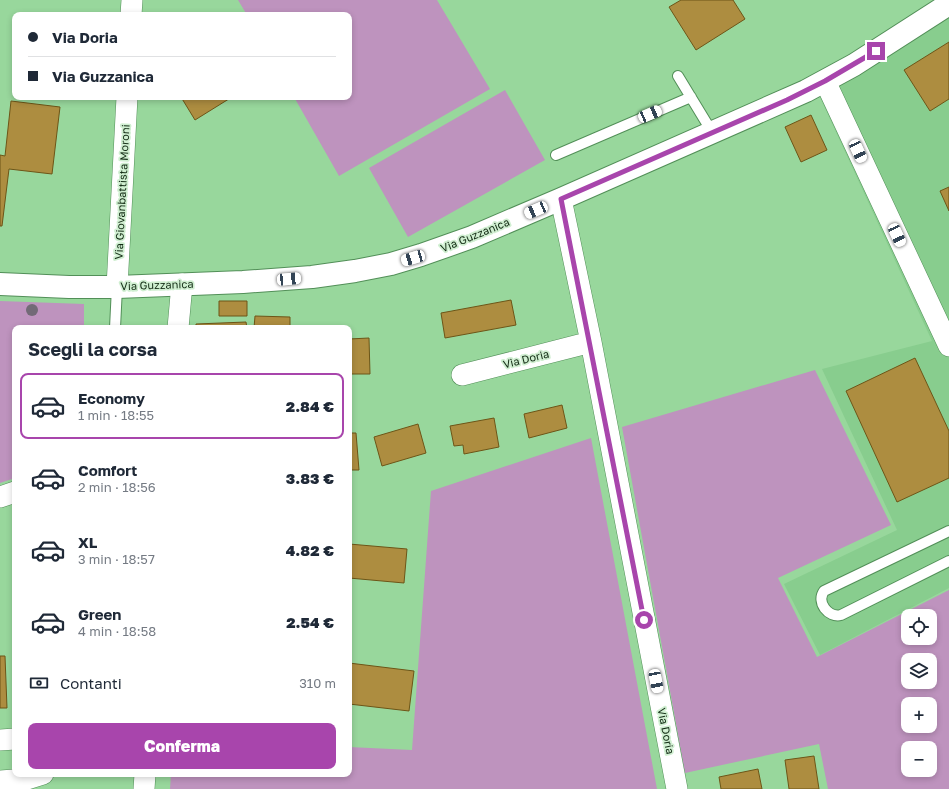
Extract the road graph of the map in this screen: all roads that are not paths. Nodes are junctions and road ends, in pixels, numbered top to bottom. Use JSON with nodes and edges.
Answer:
{"nodes":[{"id":1,"x":132,"y":0,"type":"edge"},
{"id":2,"x":949,"y":4,"type":"edge"},
{"id":3,"x":131,"y":12,"type":"edge"},
{"id":4,"x":678,"y":76,"type":"dead end"},
{"id":5,"x":825,"y":81,"type":"junction"},
{"id":6,"x":691,"y":97,"type":"junction"},
{"id":7,"x":127,"y":100,"type":"edge"},
{"id":8,"x":712,"y":132,"type":"junction"},
{"id":9,"x":556,"y":155,"type":"dead end"},
{"id":10,"x":561,"y":199,"type":"junction"},
{"id":11,"x":0,"y":284,"type":"edge"},
{"id":12,"x":182,"y":284,"type":"junction"},
{"id":13,"x":117,"y":287,"type":"junction"},
{"id":14,"x":115,"y":325,"type":"edge"},
{"id":15,"x":178,"y":325,"type":"edge"},
{"id":16,"x":590,"y":342,"type":"junction"},
{"id":17,"x":949,"y":346,"type":"edge"},
{"id":18,"x":462,"y":375,"type":"dead end"},
{"id":19,"x":12,"y":493,"type":"edge"},
{"id":20,"x":0,"y":498,"type":"edge"},
{"id":21,"x":949,"y":531,"type":"edge"},
{"id":22,"x":949,"y":561,"type":"edge"},
{"id":23,"x":12,"y":739,"type":"edge"},
{"id":24,"x":0,"y":740,"type":"edge"},
{"id":25,"x":33,"y":777,"type":"edge"},
{"id":26,"x":145,"y":777,"type":"edge"},
{"id":27,"x":0,"y":781,"type":"edge"},
{"id":28,"x":144,"y":789,"type":"edge"},
{"id":29,"x":678,"y":789,"type":"edge"}],
"edges":[{"from":1,"to":3,"type":"street"},
{"from":2,"to":5,"type":"street","name":"Via Guzzanica"},
{"from":4,"to":6,"type":"lane"},
{"from":5,"to":8,"type":"street","name":"Via Guzzanica"},
{"from":5,"to":17,"type":"street"},
{"from":6,"to":8,"type":"lane"},
{"from":6,"to":9,"type":"lane"},
{"from":7,"to":13,"type":"street","name":"Via Giovanbattista Moroni"},
{"from":8,"to":10,"type":"street","name":"Via Guzzanica"},
{"from":10,"to":12,"type":"street","name":"Via Guzzanica"},
{"from":10,"to":16,"type":"street","name":"Via Doria"},
{"from":11,"to":13,"type":"street","name":"Via Guzzanica"},
{"from":12,"to":13,"type":"street","name":"Via Guzzanica"},
{"from":12,"to":15,"type":"street"},
{"from":13,"to":14,"type":"lane"},
{"from":16,"to":18,"type":"street","name":"Via Doria"},
{"from":16,"to":29,"type":"street","name":"Via Doria"},
{"from":19,"to":20,"type":"street"},
{"from":21,"to":22,"type":"lane"},
{"from":23,"to":24,"type":"street"},
{"from":25,"to":27,"type":"street"},
{"from":26,"to":28,"type":"street"}]}
